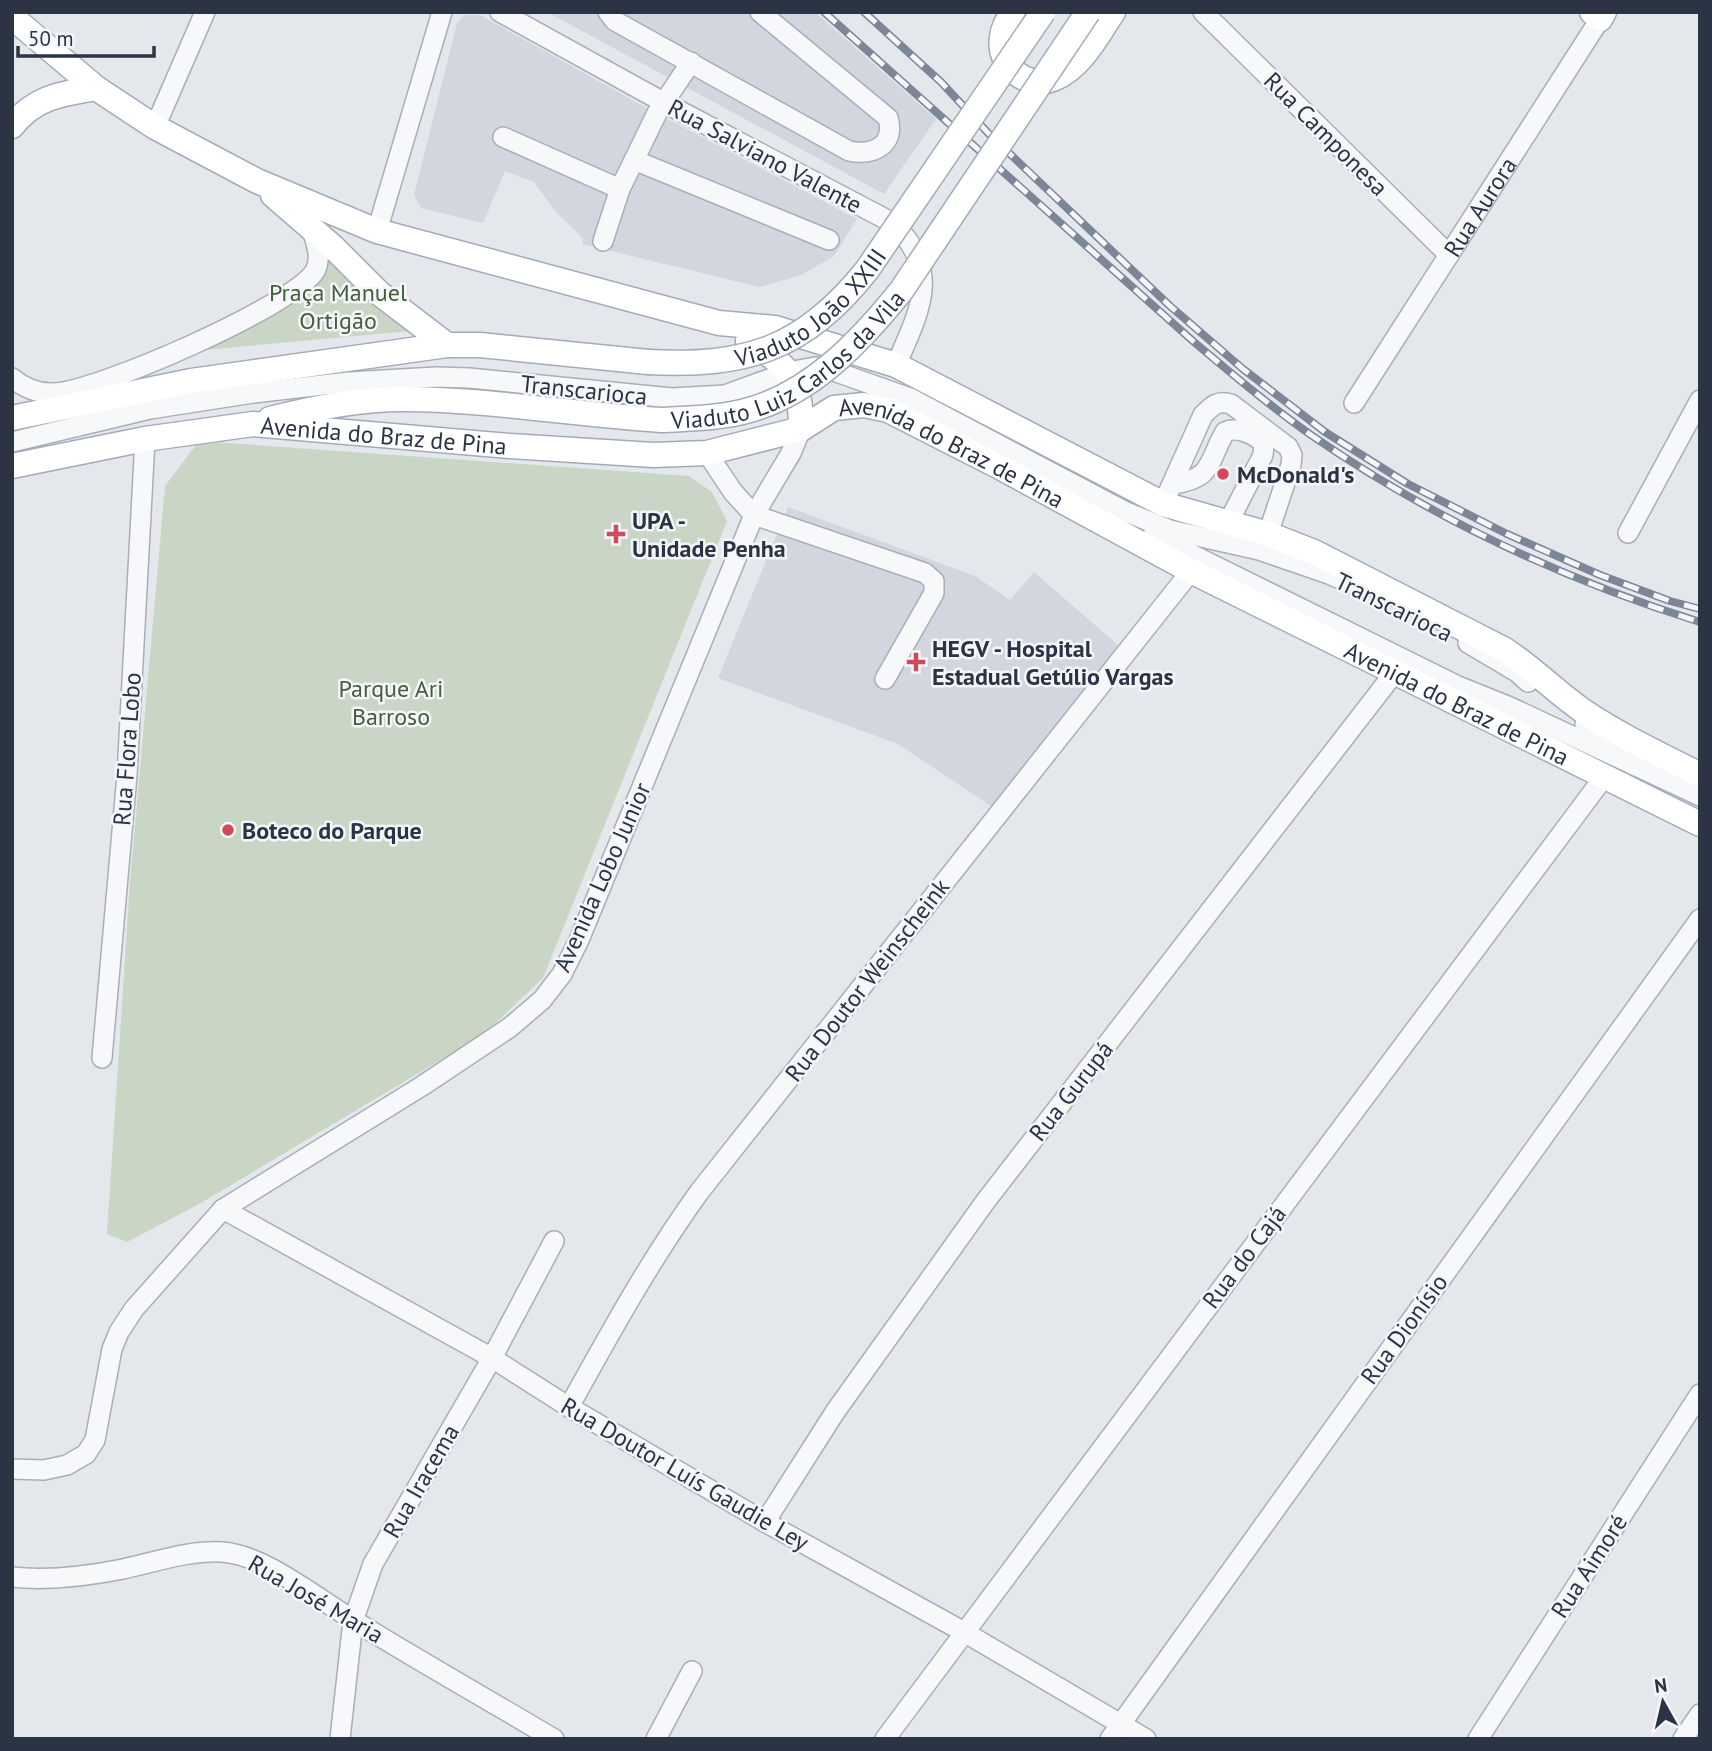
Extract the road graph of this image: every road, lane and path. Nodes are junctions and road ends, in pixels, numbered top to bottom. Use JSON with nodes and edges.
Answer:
{"nodes":[{"id":1,"x":205,"y":12,"type":"edge"},
{"id":2,"x":442,"y":12,"type":"edge"},
{"id":3,"x":500,"y":12,"type":"edge"},
{"id":4,"x":608,"y":12,"type":"edge"},
{"id":5,"x":760,"y":12,"type":"edge"},
{"id":6,"x":1013,"y":12,"type":"edge"},
{"id":7,"x":1043,"y":12,"type":"edge"},
{"id":8,"x":1088,"y":12,"type":"edge"},
{"id":9,"x":1113,"y":12,"type":"edge"},
{"id":10,"x":1203,"y":12,"type":"edge"},
{"id":11,"x":1599,"y":15,"type":"edge"},
{"id":12,"x":12,"y":17,"type":"edge"},
{"id":13,"x":691,"y":62,"type":"junction"},
{"id":14,"x":96,"y":88,"type":"junction"},
{"id":15,"x":663,"y":103,"type":"junction"},
{"id":16,"x":12,"y":125,"type":"edge"},
{"id":17,"x":155,"y":127,"type":"junction"},
{"id":18,"x":503,"y":137,"type":"dead end"},
{"id":19,"x":634,"y":160,"type":"junction"},
{"id":20,"x":257,"y":181,"type":"junction"},
{"id":21,"x":620,"y":189,"type":"junction"},
{"id":22,"x":312,"y":230,"type":"junction"},
{"id":23,"x":377,"y":231,"type":"junction"},
{"id":24,"x":829,"y":240,"type":"dead end"},
{"id":25,"x":603,"y":241,"type":"dead end"},
{"id":26,"x":1449,"y":255,"type":"junction"},
{"id":27,"x":719,"y":323,"type":"junction"},
{"id":28,"x":447,"y":345,"type":"junction"},
{"id":29,"x":896,"y":365,"type":"junction"},
{"id":30,"x":782,"y":369,"type":"junction"},
{"id":31,"x":12,"y":379,"type":"edge"},
{"id":32,"x":1700,"y":400,"type":"edge"},
{"id":33,"x":1354,"y":403,"type":"dead end"},
{"id":34,"x":12,"y":418,"type":"edge"},
{"id":35,"x":253,"y":424,"type":"junction"},
{"id":36,"x":801,"y":429,"type":"junction"},
{"id":37,"x":145,"y":439,"type":"junction"},
{"id":38,"x":12,"y":442,"type":"edge"},
{"id":39,"x":719,"y":451,"type":"junction"},
{"id":40,"x":12,"y":466,"type":"edge"},
{"id":41,"x":1168,"y":494,"type":"junction"},
{"id":42,"x":1124,"y":511,"type":"junction"},
{"id":43,"x":754,"y":515,"type":"junction"},
{"id":44,"x":1228,"y":523,"type":"junction"},
{"id":45,"x":1628,"y":533,"type":"dead end"},
{"id":46,"x":1268,"y":534,"type":"junction"},
{"id":47,"x":1191,"y":571,"type":"junction"},
{"id":48,"x":1395,"y":672,"type":"junction"},
{"id":49,"x":885,"y":679,"type":"dead end"},
{"id":50,"x":1633,"y":765,"type":"junction"},
{"id":51,"x":1700,"y":775,"type":"edge"},
{"id":52,"x":1604,"y":777,"type":"junction"},
{"id":53,"x":1700,"y":796,"type":"edge"},
{"id":54,"x":1700,"y":824,"type":"edge"},
{"id":55,"x":1700,"y":919,"type":"edge"},
{"id":56,"x":102,"y":1058,"type":"dead end"},
{"id":57,"x":223,"y":1209,"type":"junction"},
{"id":58,"x":554,"y":1241,"type":"dead end"},
{"id":59,"x":492,"y":1358,"type":"junction"},
{"id":60,"x":1700,"y":1394,"type":"edge"},
{"id":61,"x":569,"y":1407,"type":"junction"},
{"id":62,"x":12,"y":1469,"type":"edge"},
{"id":63,"x":765,"y":1522,"type":"junction"},
{"id":64,"x":12,"y":1577,"type":"edge"},
{"id":65,"x":353,"y":1621,"type":"junction"},
{"id":66,"x":964,"y":1632,"type":"junction"},
{"id":67,"x":692,"y":1671,"type":"dead end"},
{"id":68,"x":1700,"y":1714,"type":"edge"},
{"id":69,"x":1115,"y":1731,"type":"edge"},
{"id":70,"x":340,"y":1739,"type":"edge"},
{"id":71,"x":554,"y":1739,"type":"edge"},
{"id":72,"x":656,"y":1739,"type":"edge"},
{"id":73,"x":885,"y":1739,"type":"edge"},
{"id":74,"x":1146,"y":1739,"type":"edge"},
{"id":75,"x":1478,"y":1739,"type":"edge"},
{"id":76,"x":1684,"y":1739,"type":"edge"}],
"edges":[{"from":1,"to":17,"type":"street"},
{"from":2,"to":23,"type":"street"},
{"from":3,"to":15,"type":"street","name":"Rua Salviano Valente"},
{"from":4,"to":13,"type":"street"},
{"from":5,"to":13,"type":"street"},
{"from":6,"to":9,"type":"main road"},
{"from":7,"to":28,"type":"main road","name":"Viaduto João XXIII","bridge":true},
{"from":8,"to":35,"type":"main road","name":"Viaduto Luiz Carlos da Vila","bridge":true},
{"from":10,"to":26,"type":"street","name":"Rua Camponesa"},
{"from":11,"to":26,"type":"street","name":"Rua Aurora"},
{"from":12,"to":14,"type":"main road"},
{"from":13,"to":15,"type":"street"},
{"from":14,"to":16,"type":"main road"},
{"from":14,"to":17,"type":"main road"},
{"from":15,"to":19,"type":"street"},
{"from":15,"to":29,"type":"street","name":"Rua Salviano Valente"},
{"from":17,"to":20,"type":"main road"},
{"from":18,"to":21,"type":"street"},
{"from":19,"to":21,"type":"street"},
{"from":19,"to":24,"type":"street"},
{"from":20,"to":22,"type":"main road"},
{"from":20,"to":23,"type":"main road","name":"Avenida do Braz de Pina"},
{"from":21,"to":25,"type":"street"},
{"from":22,"to":28,"type":"main road"},
{"from":22,"to":31,"type":"street"},
{"from":23,"to":27,"type":"main road","name":"Avenida do Braz de Pina"},
{"from":26,"to":33,"type":"street","name":"Rua Aurora"},
{"from":27,"to":29,"type":"main road","name":"Avenida do Braz de Pina"},
{"from":27,"to":30,"type":"main road"},
{"from":28,"to":34,"type":"main road"},
{"from":29,"to":41,"type":"main road","name":"Avenida do Braz de Pina"},
{"from":30,"to":36,"type":"main road"},
{"from":30,"to":38,"type":"street","name":"Transcarioca"},
{"from":30,"to":39,"type":"main road"},
{"from":30,"to":42,"type":"street","name":"Transcarioca"},
{"from":32,"to":45,"type":"street"},
{"from":35,"to":37,"type":"main road","name":"Avenida do Braz de Pina"},
{"from":35,"to":39,"type":"main road","name":"Avenida do Braz de Pina"},
{"from":36,"to":39,"type":"main road","name":"Avenida do Braz de Pina"},
{"from":36,"to":43,"type":"street","name":"Avenida Lobo Junior"},
{"from":36,"to":47,"type":"main road","name":"Avenida do Braz de Pina"},
{"from":37,"to":40,"type":"main road","name":"Avenida do Braz de Pina"},
{"from":37,"to":56,"type":"street","name":"Rua Flora Lobo"},
{"from":39,"to":43,"type":"street"},
{"from":41,"to":44,"type":"main road","name":"Avenida do Braz de Pina"},
{"from":41,"to":44,"type":"street"},
{"from":41,"to":46,"type":"street"},
{"from":42,"to":50,"type":"street","name":"Transcarioca"},
{"from":42,"to":50,"type":"street","name":"Transcarioca"},
{"from":43,"to":49,"type":"street"},
{"from":43,"to":57,"type":"street","name":"Avenida Lobo Junior"},
{"from":44,"to":46,"type":"main road","name":"Avenida do Braz de Pina"},
{"from":46,"to":51,"type":"main road","name":"Avenida do Braz de Pina"},
{"from":47,"to":48,"type":"main road","name":"Avenida do Braz de Pina"},
{"from":47,"to":61,"type":"street","name":"Rua Doutor Weinscheink"},
{"from":48,"to":52,"type":"main road","name":"Avenida do Braz de Pina"},
{"from":48,"to":63,"type":"street","name":"Rua Gurupá"},
{"from":50,"to":53,"type":"street","name":"Transcarioca"},
{"from":52,"to":54,"type":"main road","name":"Avenida do Braz de Pina"},
{"from":52,"to":66,"type":"street","name":"Rua do Cajá"},
{"from":55,"to":69,"type":"street","name":"Rua Dionísio"},
{"from":57,"to":59,"type":"street","name":"Rua Doutor Luís Gaudie Ley"},
{"from":57,"to":62,"type":"street","name":"Avenida Lobo Junior"},
{"from":58,"to":59,"type":"street","name":"Rua Iracema"},
{"from":59,"to":61,"type":"street","name":"Rua Doutor Luís Gaudie Ley"},
{"from":59,"to":65,"type":"street","name":"Rua Iracema"},
{"from":60,"to":75,"type":"street","name":"Rua Aimoré"},
{"from":61,"to":63,"type":"street","name":"Rua Doutor Luís Gaudie Ley"},
{"from":63,"to":66,"type":"street","name":"Rua Doutor Luís Gaudie Ley"},
{"from":64,"to":65,"type":"street","name":"Rua José Maria"},
{"from":65,"to":70,"type":"street","name":"Rua Iracema"},
{"from":65,"to":71,"type":"street","name":"Rua José Maria"},
{"from":66,"to":69,"type":"street","name":"Rua Doutor Luís Gaudie Ley"},
{"from":66,"to":73,"type":"street","name":"Rua do Cajá"},
{"from":67,"to":72,"type":"street"},
{"from":68,"to":76,"type":"street"},
{"from":69,"to":74,"type":"street","name":"Rua Doutor Luís Gaudie Ley"}]}
